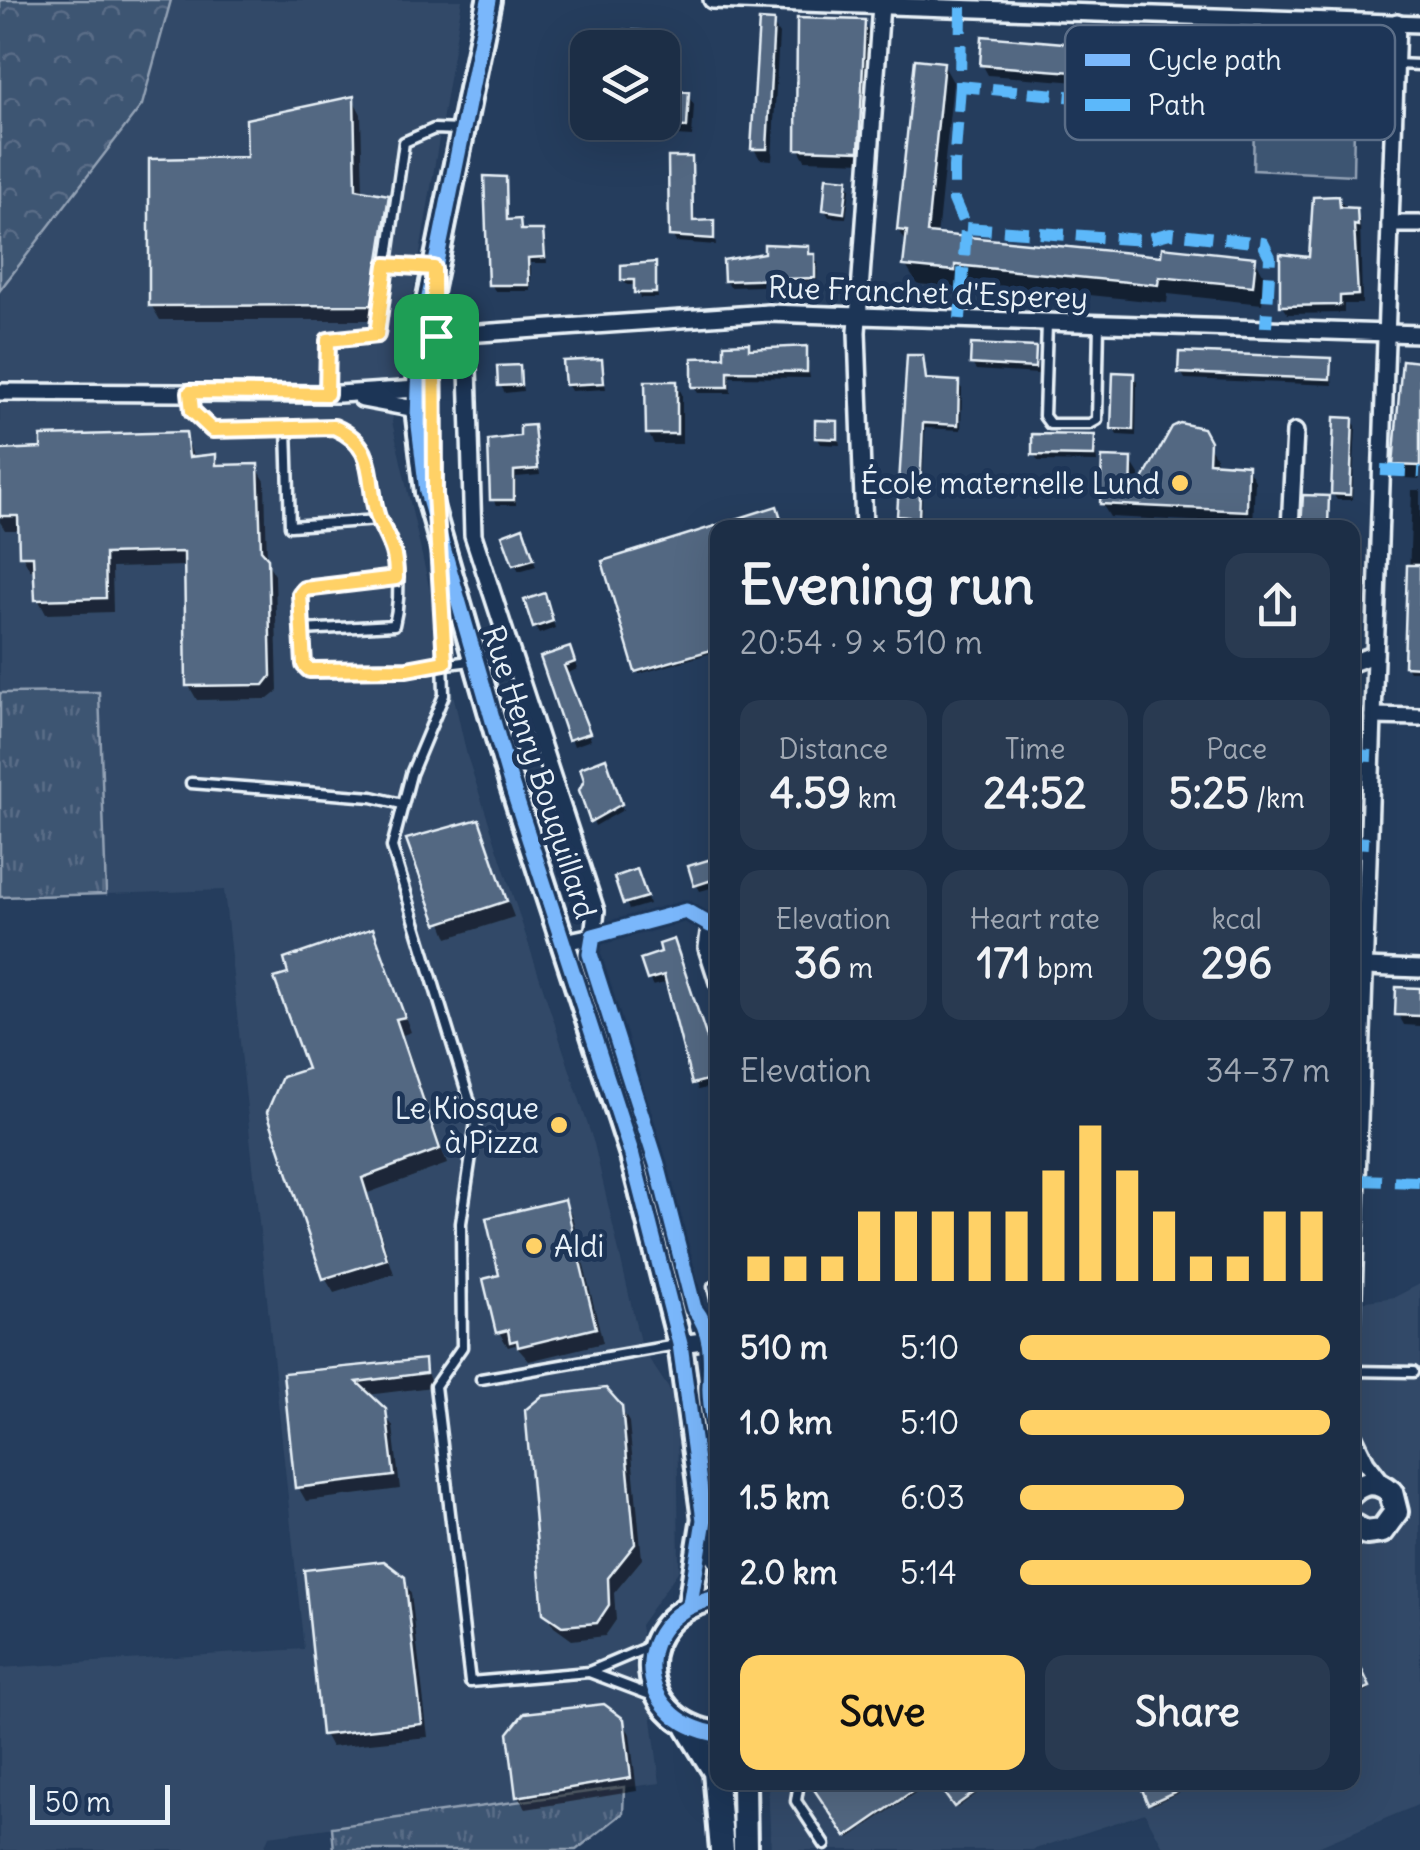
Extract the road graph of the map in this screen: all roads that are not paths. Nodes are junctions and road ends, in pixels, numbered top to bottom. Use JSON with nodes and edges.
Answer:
{"nodes":[{"id":1,"x":488,"y":0,"type":"edge"},
{"id":2,"x":712,"y":0,"type":"edge"},
{"id":3,"x":783,"y":1,"type":"edge"},
{"id":4,"x":881,"y":5,"type":"junction"},
{"id":5,"x":1396,"y":22,"type":"junction"},
{"id":6,"x":1420,"y":24,"type":"edge"},
{"id":7,"x":1395,"y":64,"type":"joint"},
{"id":8,"x":1420,"y":66,"type":"edge"},
{"id":9,"x":461,"y":130,"type":"junction"},
{"id":10,"x":1393,"y":140,"type":"edge"},
{"id":11,"x":1390,"y":224,"type":"junction"},
{"id":12,"x":1420,"y":224,"type":"edge"},
{"id":13,"x":386,"y":265,"type":"junction"},
{"id":14,"x":434,"y":268,"type":"junction"},
{"id":15,"x":858,"y":315,"type":"junction"},
{"id":16,"x":1046,"y":322,"type":"junction"},
{"id":17,"x":1099,"y":324,"type":"junction"},
{"id":18,"x":1386,"y":330,"type":"junction"},
{"id":19,"x":467,"y":334,"type":"junction"},
{"id":20,"x":1420,"y":334,"type":"edge"},
{"id":21,"x":436,"y":336,"type":"junction"},
{"id":22,"x":418,"y":389,"type":"junction"},
{"id":23,"x":0,"y":392,"type":"edge"},
{"id":24,"x":190,"y":392,"type":"junction"},
{"id":25,"x":333,"y":394,"type":"junction"},
{"id":26,"x":418,"y":417,"type":"junction"},
{"id":27,"x":287,"y":428,"type":"junction"},
{"id":28,"x":1294,"y":432,"type":"dead end"},
{"id":29,"x":435,"y":494,"type":"junction"},
{"id":30,"x":379,"y":520,"type":"junction"},
{"id":31,"x":864,"y":520,"type":"edge"},
{"id":32,"x":1290,"y":520,"type":"edge"},
{"id":33,"x":440,"y":537,"type":"junction"},
{"id":34,"x":396,"y":578,"type":"junction"},
{"id":35,"x":302,"y":630,"type":"junction"},
{"id":36,"x":1375,"y":654,"type":"junction"},
{"id":37,"x":1360,"y":660,"type":"edge"},
{"id":38,"x":475,"y":661,"type":"junction"},
{"id":39,"x":445,"y":662,"type":"junction"},
{"id":40,"x":1373,"y":716,"type":"junction"},
{"id":41,"x":1420,"y":717,"type":"edge"},
{"id":42,"x":192,"y":783,"type":"dead end"},
{"id":43,"x":402,"y":804,"type":"junction"},
{"id":44,"x":1360,"y":814,"type":"edge"},
{"id":45,"x":1370,"y":814,"type":"junction"},
{"id":46,"x":710,"y":925,"type":"edge"},
{"id":47,"x":564,"y":942,"type":"junction"},
{"id":48,"x":710,"y":955,"type":"edge"},
{"id":49,"x":1365,"y":967,"type":"junction"},
{"id":50,"x":1420,"y":969,"type":"edge"},
{"id":51,"x":1360,"y":1094,"type":"edge"},
{"id":52,"x":710,"y":1339,"type":"edge"},
{"id":53,"x":680,"y":1344,"type":"junction"},
{"id":54,"x":1360,"y":1371,"type":"edge"},
{"id":55,"x":1413,"y":1372,"type":"dead end"},
{"id":56,"x":481,"y":1379,"type":"dead end"},
{"id":57,"x":1360,"y":1450,"type":"edge"},
{"id":58,"x":1360,"y":1488,"type":"edge"},
{"id":59,"x":1401,"y":1499,"type":"edge"},
{"id":60,"x":704,"y":1520,"type":"junction"},
{"id":61,"x":1360,"y":1529,"type":"edge"},
{"id":62,"x":710,"y":1536,"type":"edge"},
{"id":63,"x":710,"y":1600,"type":"edge"},
{"id":64,"x":690,"y":1604,"type":"junction"},
{"id":65,"x":652,"y":1646,"type":"junction"},
{"id":66,"x":589,"y":1672,"type":"junction"},
{"id":67,"x":658,"y":1698,"type":"junction"},
{"id":68,"x":688,"y":1728,"type":"junction"},
{"id":69,"x":710,"y":1732,"type":"edge"},
{"id":70,"x":710,"y":1764,"type":"edge"},
{"id":71,"x":717,"y":1790,"type":"edge"},
{"id":72,"x":744,"y":1790,"type":"edge"},
{"id":73,"x":798,"y":1790,"type":"edge"},
{"id":74,"x":825,"y":1845,"type":"dead end"},
{"id":75,"x":722,"y":1850,"type":"edge"},
{"id":76,"x":746,"y":1850,"type":"edge"}],
"edges":[{"from":1,"to":9,"type":"main road","name":"Rue Henry Bouquillard"},
{"from":2,"to":3,"type":"street"},
{"from":3,"to":4,"type":"street"},
{"from":4,"to":5,"type":"street"},
{"from":4,"to":15,"type":"street"},
{"from":5,"to":6,"type":"street"},
{"from":5,"to":7,"type":"street"},
{"from":7,"to":8,"type":"lane"},
{"from":9,"to":13,"type":"lane"},
{"from":9,"to":14,"type":"main road","name":"Rue Henry Bouquillard"},
{"from":10,"to":11,"type":"street"},
{"from":11,"to":12,"type":"street"},
{"from":11,"to":18,"type":"street"},
{"from":13,"to":14,"type":"lane"},
{"from":13,"to":25,"type":"lane"},
{"from":14,"to":21,"type":"main road","name":"Rue Henry Bouquillard"},
{"from":14,"to":22,"type":"main road","name":"Rue Henry Bouquillard"},
{"from":15,"to":16,"type":"street","name":"Rue Franchet d'Esperey"},
{"from":15,"to":19,"type":"street","name":"Rue Franchet d'Esperey"},
{"from":15,"to":31,"type":"street"},
{"from":16,"to":17,"type":"street","name":"Rue Franchet d'Esperey"},
{"from":16,"to":17,"type":"lane"},
{"from":17,"to":18,"type":"street","name":"Rue Franchet d'Esperey"},
{"from":18,"to":20,"type":"street","name":"Rue Franchet d'Esperey"},
{"from":18,"to":36,"type":"street"},
{"from":19,"to":21,"type":"street","name":"Rue Franchet d'Esperey"},
{"from":19,"to":47,"type":"street"},
{"from":21,"to":29,"type":"main road","name":"Rue Henry Bouquillard"},
{"from":22,"to":25,"type":"street"},
{"from":22,"to":26,"type":"main road","name":"Rue Henry Bouquillard"},
{"from":22,"to":29,"type":"main road","name":"Rue Henry Bouquillard"},
{"from":23,"to":24,"type":"street"},
{"from":24,"to":25,"type":"street"},
{"from":24,"to":27,"type":"lane"},
{"from":25,"to":26,"type":"street"},
{"from":26,"to":33,"type":"main road","name":"Rue Henry Bouquillard"},
{"from":27,"to":30,"type":"lane"},
{"from":27,"to":30,"type":"lane"},
{"from":28,"to":32,"type":"street"},
{"from":29,"to":33,"type":"main road","name":"Rue Henry Bouquillard"},
{"from":30,"to":34,"type":"lane"},
{"from":33,"to":38,"type":"main road","name":"Rue Henry Bouquillard"},
{"from":33,"to":39,"type":"lane"},
{"from":34,"to":35,"type":"lane"},
{"from":34,"to":35,"type":"lane"},
{"from":35,"to":39,"type":"lane"},
{"from":36,"to":37,"type":"street"},
{"from":36,"to":40,"type":"street"},
{"from":38,"to":39,"type":"lane"},
{"from":38,"to":47,"type":"main road","name":"Rue Henry Bouquillard"},
{"from":39,"to":43,"type":"lane"},
{"from":40,"to":41,"type":"street"},
{"from":40,"to":45,"type":"street"},
{"from":42,"to":43,"type":"lane"},
{"from":43,"to":66,"type":"lane"},
{"from":44,"to":45,"type":"lane"},
{"from":45,"to":49,"type":"street"},
{"from":46,"to":48,"type":"street"},
{"from":47,"to":53,"type":"main road","name":"Rue Henry Bouquillard"},
{"from":49,"to":50,"type":"street"},
{"from":49,"to":51,"type":"street"},
{"from":52,"to":53,"type":"street"},
{"from":53,"to":56,"type":"lane"},
{"from":53,"to":60,"type":"main road","name":"Rue Henry Bouquillard"},
{"from":54,"to":55,"type":"lane"},
{"from":57,"to":59,"type":"street"},
{"from":58,"to":59,"type":"main road"},
{"from":59,"to":61,"type":"main road"},
{"from":60,"to":62,"type":"main road","name":"Rue Henry Bouquillard"},
{"from":60,"to":64,"type":"main road","name":"Rue Henry Bouquillard"},
{"from":63,"to":64,"type":"main road"},
{"from":64,"to":65,"type":"main road"},
{"from":65,"to":66,"type":"lane"},
{"from":65,"to":67,"type":"main road"},
{"from":66,"to":67,"type":"lane"},
{"from":67,"to":68,"type":"main road"},
{"from":68,"to":69,"type":"main road"},
{"from":68,"to":70,"type":"main road"},
{"from":71,"to":75,"type":"main road"},
{"from":72,"to":76,"type":"main road"},
{"from":73,"to":74,"type":"lane"}]}
